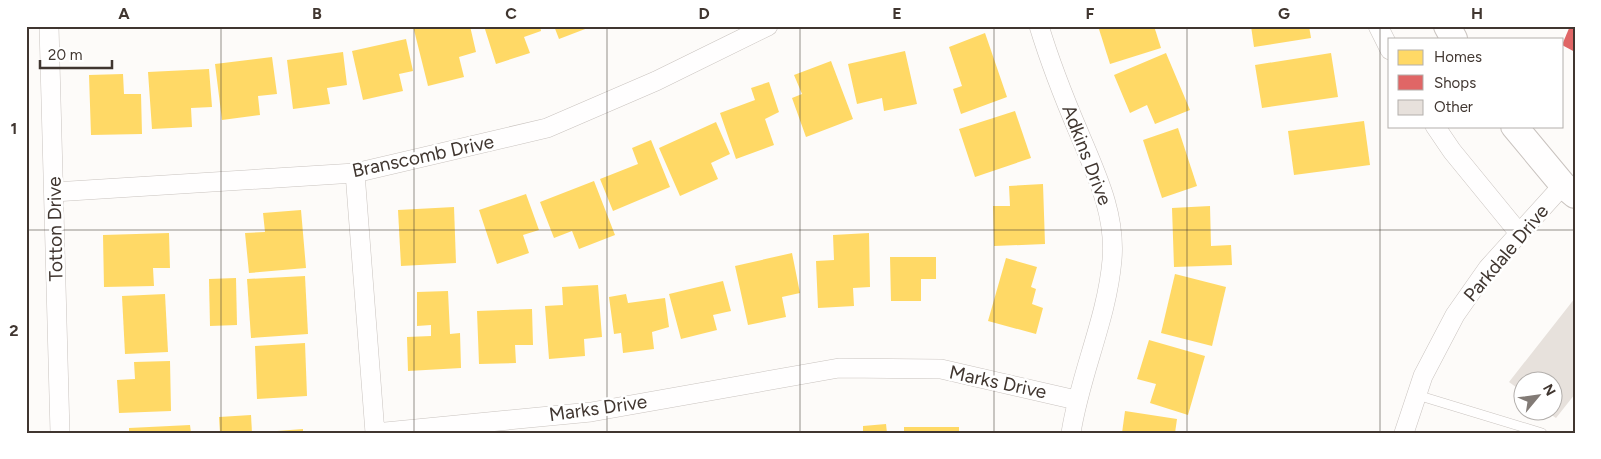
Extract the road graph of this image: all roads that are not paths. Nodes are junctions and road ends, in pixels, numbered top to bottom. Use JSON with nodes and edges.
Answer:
{"nodes":[{"id":1,"x":49,"y":26,"type":"edge"},
{"id":2,"x":768,"y":26,"type":"edge"},
{"id":3,"x":1039,"y":26,"type":"edge"},
{"id":4,"x":1378,"y":26,"type":"edge"},
{"id":5,"x":1448,"y":26,"type":"edge"},
{"id":6,"x":1454,"y":38,"type":"edge"},
{"id":7,"x":1388,"y":46,"type":"edge"},
{"id":8,"x":1436,"y":128,"type":"edge"},
{"id":9,"x":1516,"y":128,"type":"edge"},
{"id":10,"x":355,"y":173,"type":"junction"},
{"id":11,"x":1569,"y":190,"type":"edge"},
{"id":12,"x":54,"y":192,"type":"junction"},
{"id":13,"x":1519,"y":233,"type":"junction"},
{"id":14,"x":1417,"y":395,"type":"junction"},
{"id":15,"x":1076,"y":400,"type":"junction"},
{"id":16,"x":60,"y":433,"type":"edge"},
{"id":17,"x":1071,"y":433,"type":"edge"},
{"id":18,"x":1404,"y":433,"type":"edge"},
{"id":19,"x":1542,"y":433,"type":"edge"}],
"edges":[{"from":1,"to":12,"type":"street","name":"Totton Drive"},
{"from":2,"to":10,"type":"street","name":"Branscomb Drive"},
{"from":3,"to":15,"type":"street","name":"Adkins Drive"},
{"from":4,"to":7,"type":"street"},
{"from":5,"to":6,"type":"main road"},
{"from":8,"to":13,"type":"street"},
{"from":9,"to":11,"type":"main road"},
{"from":10,"to":12,"type":"street","name":"Branscomb Drive"},
{"from":10,"to":15,"type":"street","name":"Marks Drive"},
{"from":11,"to":13,"type":"street","name":"Parkdale Drive"},
{"from":12,"to":16,"type":"street","name":"Totton Drive"},
{"from":13,"to":14,"type":"street","name":"Parkdale Drive"},
{"from":14,"to":18,"type":"street","name":"Parkdale Drive"},
{"from":14,"to":19,"type":"lane"},
{"from":15,"to":17,"type":"street","name":"Adkins Drive"}]}
